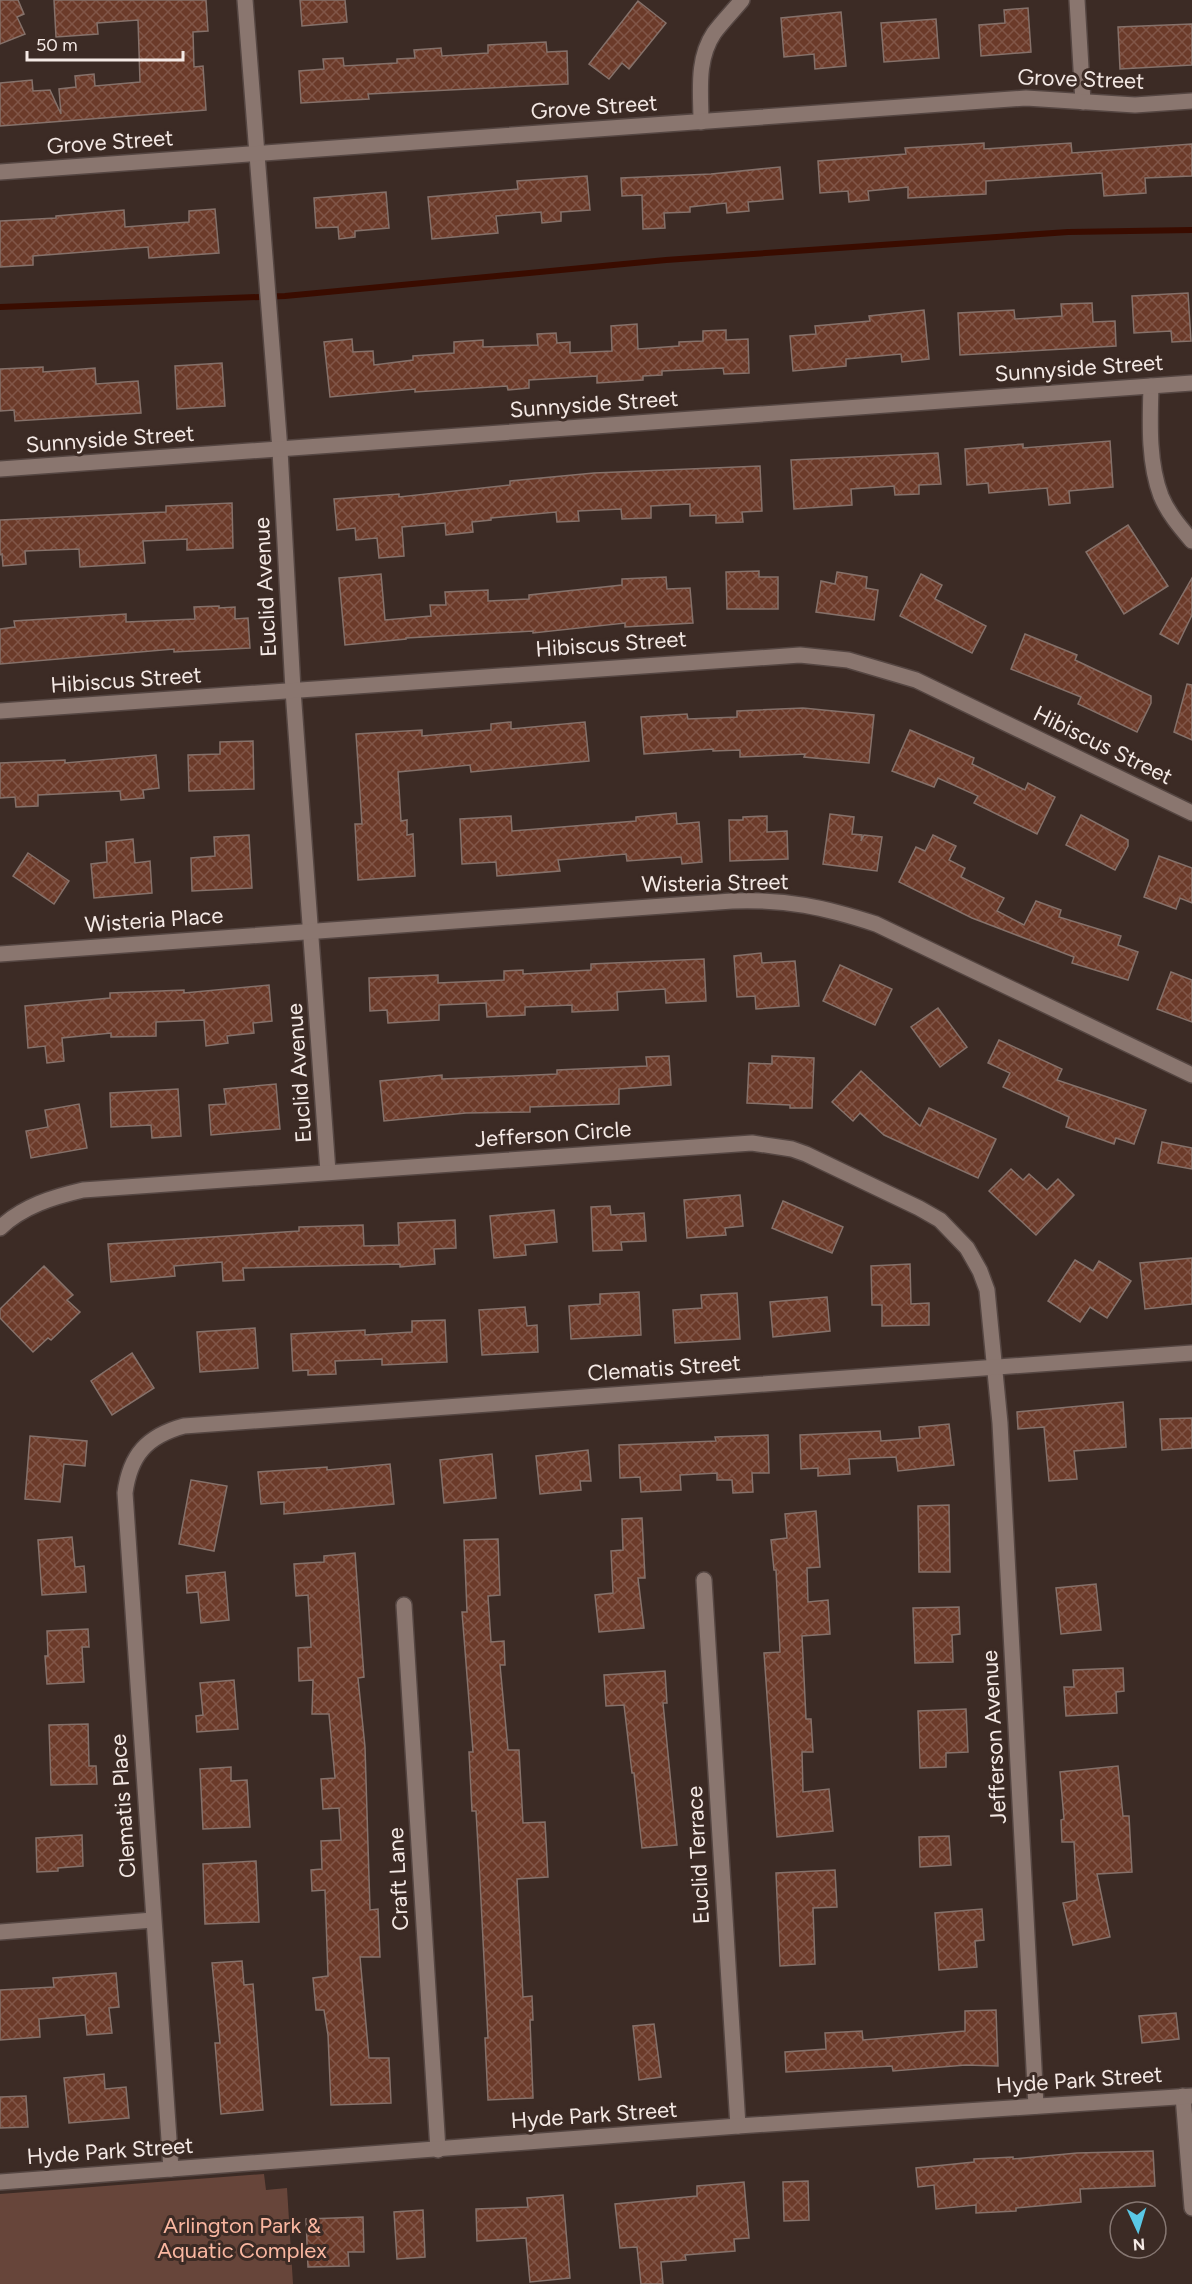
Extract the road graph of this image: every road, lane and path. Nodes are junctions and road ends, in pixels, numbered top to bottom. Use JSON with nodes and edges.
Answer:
{"nodes":[{"id":1,"x":245,"y":0,"type":"edge"},
{"id":2,"x":742,"y":0,"type":"edge"},
{"id":3,"x":1077,"y":0,"type":"edge"},
{"id":4,"x":1192,"y":101,"type":"edge"},
{"id":5,"x":1083,"y":102,"type":"junction"},
{"id":6,"x":701,"y":122,"type":"junction"},
{"id":7,"x":258,"y":154,"type":"junction"},
{"id":8,"x":0,"y":172,"type":"edge"},
{"id":9,"x":1192,"y":383,"type":"edge"},
{"id":10,"x":1151,"y":386,"type":"junction"},
{"id":11,"x":280,"y":450,"type":"junction"},
{"id":12,"x":0,"y":470,"type":"edge"},
{"id":13,"x":1192,"y":541,"type":"edge"},
{"id":14,"x":293,"y":690,"type":"junction"},
{"id":15,"x":0,"y":711,"type":"edge"},
{"id":16,"x":1192,"y":813,"type":"edge"},
{"id":17,"x":311,"y":931,"type":"junction"},
{"id":18,"x":0,"y":954,"type":"edge"},
{"id":19,"x":1192,"y":1075,"type":"edge"},
{"id":20,"x":328,"y":1173,"type":"junction"},
{"id":21,"x":0,"y":1228,"type":"edge"},
{"id":22,"x":1192,"y":1353,"type":"edge"},
{"id":23,"x":995,"y":1367,"type":"junction"},
{"id":24,"x":145,"y":1445,"type":"joint"},
{"id":25,"x":704,"y":1580,"type":"dead end"},
{"id":26,"x":404,"y":1605,"type":"dead end"},
{"id":27,"x":153,"y":1920,"type":"junction"},
{"id":28,"x":0,"y":1932,"type":"edge"},
{"id":29,"x":1188,"y":2096,"type":"edge"},
{"id":30,"x":1036,"y":2106,"type":"junction"},
{"id":31,"x":738,"y":2126,"type":"junction"},
{"id":32,"x":438,"y":2150,"type":"junction"},
{"id":33,"x":171,"y":2169,"type":"junction"},
{"id":34,"x":0,"y":2182,"type":"edge"},
{"id":35,"x":1192,"y":2208,"type":"edge"}],
"edges":[{"from":1,"to":7,"type":"street","name":"Euclid Avenue"},
{"from":2,"to":6,"type":"street"},
{"from":3,"to":5,"type":"street"},
{"from":4,"to":5,"type":"street","name":"Grove Street"},
{"from":5,"to":6,"type":"street","name":"Grove Street"},
{"from":6,"to":7,"type":"street","name":"Grove Street"},
{"from":7,"to":8,"type":"street","name":"Grove Street"},
{"from":7,"to":11,"type":"street","name":"Euclid Avenue"},
{"from":9,"to":10,"type":"street","name":"Sunnyside Street"},
{"from":10,"to":11,"type":"street","name":"Sunnyside Street"},
{"from":10,"to":13,"type":"street"},
{"from":11,"to":12,"type":"street","name":"Sunnyside Street"},
{"from":11,"to":14,"type":"street","name":"Euclid Avenue"},
{"from":14,"to":15,"type":"street","name":"Hibiscus Street"},
{"from":14,"to":16,"type":"street","name":"Hibiscus Street"},
{"from":14,"to":17,"type":"street","name":"Euclid Avenue"},
{"from":17,"to":18,"type":"street","name":"Wisteria Place"},
{"from":17,"to":19,"type":"street","name":"Wisteria Street"},
{"from":17,"to":20,"type":"street","name":"Euclid Avenue"},
{"from":20,"to":21,"type":"street","name":"Jefferson Circle"},
{"from":20,"to":23,"type":"street","name":"Jefferson Circle"},
{"from":22,"to":23,"type":"street","name":"Clematis Street"},
{"from":23,"to":24,"type":"street","name":"Clematis Street"},
{"from":23,"to":30,"type":"street","name":"Jefferson Avenue"},
{"from":24,"to":27,"type":"street","name":"Clematis Place"},
{"from":25,"to":31,"type":"street","name":"Euclid Terrace"},
{"from":26,"to":32,"type":"street","name":"Craft Lane"},
{"from":27,"to":28,"type":"street"},
{"from":27,"to":33,"type":"street","name":"Clematis Place"},
{"from":29,"to":30,"type":"street","name":"Hyde Park Street"},
{"from":29,"to":35,"type":"street"},
{"from":30,"to":31,"type":"street","name":"Hyde Park Street"},
{"from":31,"to":32,"type":"street","name":"Hyde Park Street"},
{"from":32,"to":33,"type":"street","name":"Hyde Park Street"},
{"from":33,"to":34,"type":"street","name":"Hyde Park Street"}]}
